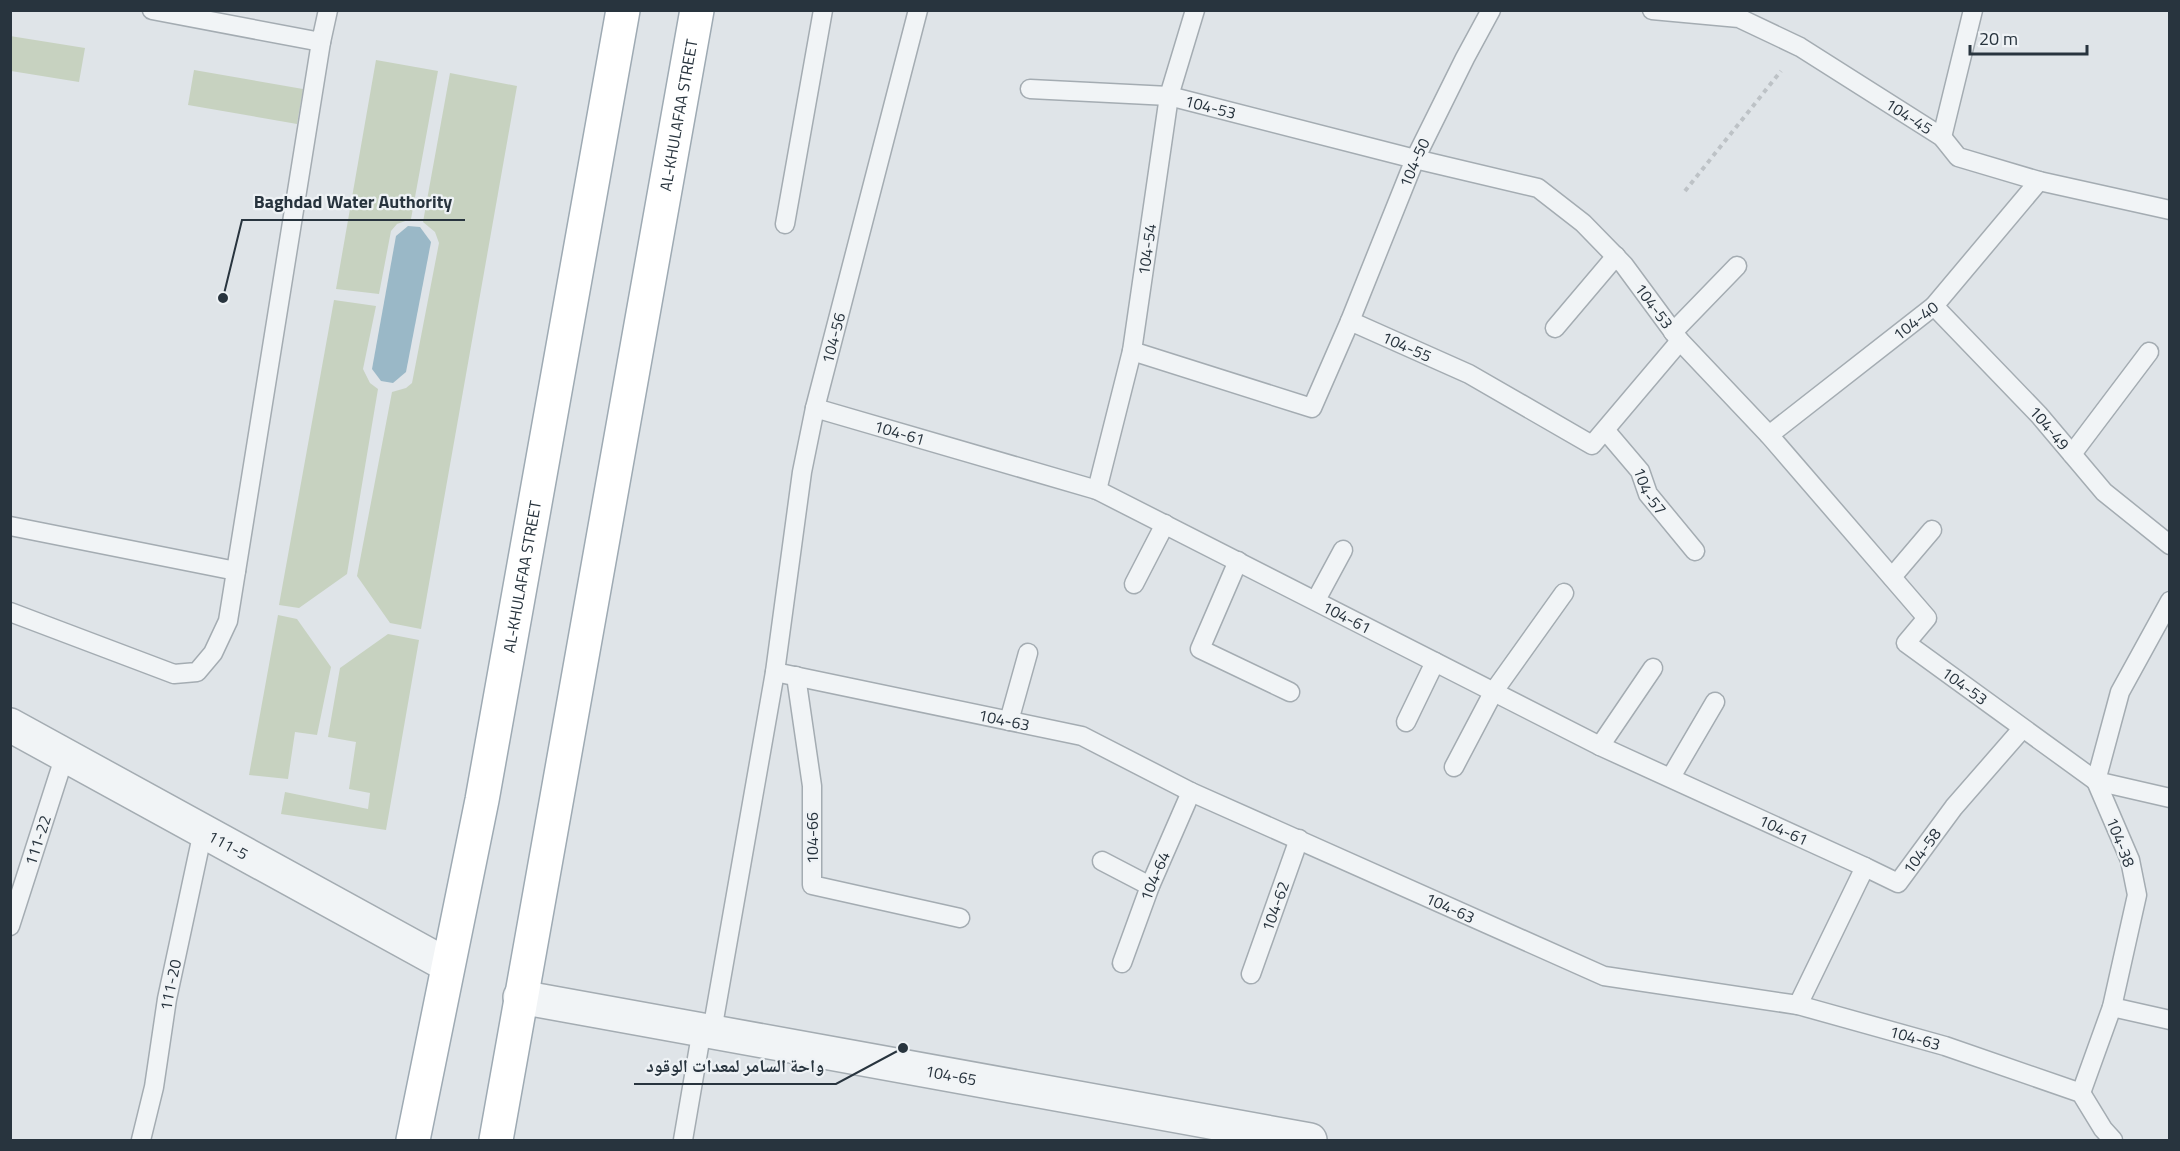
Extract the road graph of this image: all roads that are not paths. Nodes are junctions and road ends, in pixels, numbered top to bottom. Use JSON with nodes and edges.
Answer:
{"nodes":[{"id":1,"x":152,"y":10,"type":"edge"},
{"id":2,"x":328,"y":10,"type":"edge"},
{"id":3,"x":696,"y":10,"type":"edge"},
{"id":4,"x":823,"y":10,"type":"edge"},
{"id":5,"x":918,"y":10,"type":"edge"},
{"id":6,"x":1195,"y":10,"type":"edge"},
{"id":7,"x":1491,"y":10,"type":"edge"},
{"id":8,"x":1652,"y":10,"type":"edge"},
{"id":9,"x":1973,"y":10,"type":"edge"},
{"id":10,"x":1741,"y":14,"type":"edge"},
{"id":11,"x":620,"y":16,"type":"edge"},
{"id":12,"x":321,"y":42,"type":"junction"},
{"id":13,"x":1030,"y":89,"type":"dead end"},
{"id":14,"x":1169,"y":96,"type":"junction"},
{"id":15,"x":1942,"y":137,"type":"junction"},
{"id":16,"x":1415,"y":159,"type":"junction"},
{"id":17,"x":2039,"y":181,"type":"junction"},
{"id":18,"x":2169,"y":210,"type":"edge"},
{"id":19,"x":785,"y":224,"type":"dead end"},
{"id":20,"x":1616,"y":256,"type":"junction"},
{"id":21,"x":1737,"y":266,"type":"dead end"},
{"id":22,"x":1934,"y":306,"type":"junction"},
{"id":23,"x":1350,"y":321,"type":"junction"},
{"id":24,"x":1555,"y":328,"type":"dead end"},
{"id":25,"x":1676,"y":337,"type":"junction"},
{"id":26,"x":1132,"y":351,"type":"junction"},
{"id":27,"x":2150,"y":352,"type":"dead end"},
{"id":28,"x":814,"y":408,"type":"junction"},
{"id":29,"x":1606,"y":431,"type":"junction"},
{"id":30,"x":1769,"y":435,"type":"junction"},
{"id":31,"x":2072,"y":454,"type":"junction"},
{"id":32,"x":1097,"y":490,"type":"junction"},
{"id":33,"x":1164,"y":524,"type":"junction"},
{"id":34,"x":10,"y":526,"type":"edge"},
{"id":35,"x":1932,"y":530,"type":"dead end"},
{"id":36,"x":2169,"y":545,"type":"edge"},
{"id":37,"x":1343,"y":550,"type":"dead end"},
{"id":38,"x":1695,"y":551,"type":"dead end"},
{"id":39,"x":1238,"y":561,"type":"junction"},
{"id":40,"x":236,"y":571,"type":"junction"},
{"id":41,"x":1892,"y":577,"type":"junction"},
{"id":42,"x":1134,"y":584,"type":"dead end"},
{"id":43,"x":1564,"y":593,"type":"dead end"},
{"id":44,"x":1316,"y":600,"type":"junction"},
{"id":45,"x":2169,"y":601,"type":"edge"},
{"id":46,"x":10,"y":612,"type":"edge"},
{"id":47,"x":1028,"y":653,"type":"dead end"},
{"id":48,"x":1435,"y":662,"type":"junction"},
{"id":49,"x":1653,"y":668,"type":"dead end"},
{"id":50,"x":776,"y":672,"type":"junction"},
{"id":51,"x":796,"y":676,"type":"junction"},
{"id":52,"x":1494,"y":691,"type":"junction"},
{"id":53,"x":1290,"y":692,"type":"dead end"},
{"id":54,"x":1715,"y":702,"type":"dead end"},
{"id":55,"x":1009,"y":721,"type":"junction"},
{"id":56,"x":1406,"y":722,"type":"dead end"},
{"id":57,"x":10,"y":725,"type":"edge"},
{"id":58,"x":2022,"y":729,"type":"junction"},
{"id":59,"x":1600,"y":746,"type":"junction"},
{"id":60,"x":64,"y":754,"type":"junction"},
{"id":61,"x":1454,"y":767,"type":"dead end"},
{"id":62,"x":1671,"y":777,"type":"junction"},
{"id":63,"x":2096,"y":781,"type":"junction"},
{"id":64,"x":1191,"y":792,"type":"junction"},
{"id":65,"x":2169,"y":798,"type":"edge"},
{"id":66,"x":203,"y":831,"type":"junction"},
{"id":67,"x":1299,"y":839,"type":"junction"},
{"id":68,"x":1102,"y":861,"type":"dead end"},
{"id":69,"x":1865,"y":867,"type":"junction"},
{"id":70,"x":1150,"y":886,"type":"junction"},
{"id":71,"x":960,"y":918,"type":"dead end"},
{"id":72,"x":10,"y":926,"type":"edge"},
{"id":73,"x":1122,"y":963,"type":"dead end"},
{"id":74,"x":447,"y":965,"type":"junction"},
{"id":75,"x":1251,"y":974,"type":"dead end"},
{"id":76,"x":520,"y":997,"type":"junction"},
{"id":77,"x":1798,"y":1005,"type":"junction"},
{"id":78,"x":2112,"y":1007,"type":"junction"},
{"id":79,"x":2169,"y":1020,"type":"edge"},
{"id":80,"x":707,"y":1030,"type":"junction"},
{"id":81,"x":2081,"y":1093,"type":"junction"},
{"id":82,"x":1256,"y":1136,"type":"edge"},
{"id":83,"x":141,"y":1140,"type":"edge"},
{"id":84,"x":412,"y":1140,"type":"edge"},
{"id":85,"x":496,"y":1140,"type":"edge"},
{"id":86,"x":683,"y":1140,"type":"edge"},
{"id":87,"x":1310,"y":1140,"type":"edge"},
{"id":88,"x":2114,"y":1140,"type":"edge"}],
"edges":[{"from":1,"to":12,"type":"lane"},
{"from":2,"to":12,"type":"lane"},
{"from":3,"to":76,"type":"main road","name":"AL-KHULAFAA STREET"},
{"from":4,"to":19,"type":"lane"},
{"from":5,"to":28,"type":"lane","name":"104-56"},
{"from":6,"to":14,"type":"lane","name":"104-54"},
{"from":7,"to":16,"type":"lane","name":"104-50"},
{"from":8,"to":10,"type":"lane","name":"104-45"},
{"from":9,"to":15,"type":"lane"},
{"from":10,"to":15,"type":"lane","name":"104-45"},
{"from":11,"to":74,"type":"main road","name":"AL-KHULAFAA STREET"},
{"from":12,"to":40,"type":"lane"},
{"from":13,"to":14,"type":"lane","name":"104-53"},
{"from":14,"to":16,"type":"lane","name":"104-53"},
{"from":14,"to":26,"type":"lane","name":"104-54"},
{"from":15,"to":17,"type":"lane","name":"104-45"},
{"from":16,"to":20,"type":"lane","name":"104-53"},
{"from":16,"to":23,"type":"lane","name":"104-50"},
{"from":17,"to":18,"type":"lane","name":"104-45"},
{"from":17,"to":22,"type":"lane","name":"104-40"},
{"from":20,"to":24,"type":"lane"},
{"from":20,"to":25,"type":"lane","name":"104-53"},
{"from":21,"to":25,"type":"lane","name":"104-55"},
{"from":22,"to":30,"type":"lane","name":"104-40"},
{"from":22,"to":31,"type":"lane","name":"104-49"},
{"from":23,"to":26,"type":"lane"},
{"from":23,"to":29,"type":"lane","name":"104-55"},
{"from":25,"to":29,"type":"lane","name":"104-55"},
{"from":25,"to":30,"type":"lane","name":"104-53"},
{"from":26,"to":32,"type":"lane","name":"104-54"},
{"from":27,"to":31,"type":"lane"},
{"from":28,"to":32,"type":"lane","name":"104-61"},
{"from":28,"to":50,"type":"lane","name":"104-56"},
{"from":29,"to":38,"type":"lane","name":"104-57"},
{"from":30,"to":41,"type":"lane","name":"104-53"},
{"from":31,"to":36,"type":"lane","name":"104-49"},
{"from":32,"to":33,"type":"lane","name":"104-61"},
{"from":33,"to":39,"type":"lane","name":"104-61"},
{"from":33,"to":42,"type":"lane"},
{"from":34,"to":40,"type":"lane"},
{"from":35,"to":41,"type":"lane"},
{"from":37,"to":44,"type":"lane"},
{"from":39,"to":44,"type":"lane","name":"104-61"},
{"from":39,"to":53,"type":"lane"},
{"from":40,"to":46,"type":"lane"},
{"from":41,"to":58,"type":"lane","name":"104-53"},
{"from":43,"to":52,"type":"lane"},
{"from":44,"to":48,"type":"lane","name":"104-61"},
{"from":45,"to":63,"type":"lane"},
{"from":47,"to":55,"type":"lane"},
{"from":48,"to":52,"type":"lane","name":"104-61"},
{"from":48,"to":56,"type":"lane"},
{"from":49,"to":59,"type":"lane"},
{"from":50,"to":51,"type":"lane","name":"104-63"},
{"from":50,"to":80,"type":"lane","name":"104-56"},
{"from":51,"to":55,"type":"lane","name":"104-63"},
{"from":51,"to":71,"type":"lane","name":"104-66"},
{"from":52,"to":59,"type":"lane","name":"104-61"},
{"from":52,"to":61,"type":"lane"},
{"from":54,"to":62,"type":"lane"},
{"from":55,"to":64,"type":"lane","name":"104-63"},
{"from":57,"to":60,"type":"street","name":"111-5"},
{"from":58,"to":63,"type":"lane","name":"104-53"},
{"from":58,"to":69,"type":"lane","name":"104-58"},
{"from":59,"to":62,"type":"lane","name":"104-61"},
{"from":60,"to":66,"type":"street","name":"111-5"},
{"from":60,"to":72,"type":"lane","name":"111-22"},
{"from":62,"to":69,"type":"lane","name":"104-61"},
{"from":63,"to":65,"type":"lane"},
{"from":63,"to":78,"type":"lane","name":"104-38"},
{"from":64,"to":67,"type":"lane","name":"104-63"},
{"from":64,"to":70,"type":"lane","name":"104-64"},
{"from":66,"to":74,"type":"street","name":"111-5"},
{"from":66,"to":83,"type":"lane","name":"111-20"},
{"from":67,"to":75,"type":"lane","name":"104-62"},
{"from":67,"to":77,"type":"lane","name":"104-63"},
{"from":68,"to":70,"type":"lane"},
{"from":69,"to":77,"type":"lane"},
{"from":70,"to":73,"type":"lane","name":"104-64"},
{"from":74,"to":84,"type":"main road","name":"AL-KHULAFAA STREET"},
{"from":76,"to":80,"type":"street","name":"104-65"},
{"from":76,"to":85,"type":"main road","name":"AL-KHULAFAA STREET"},
{"from":77,"to":81,"type":"lane","name":"104-63"},
{"from":78,"to":79,"type":"lane"},
{"from":78,"to":81,"type":"lane","name":"104-38"},
{"from":80,"to":82,"type":"street","name":"104-65"},
{"from":80,"to":86,"type":"lane","name":"104-56"},
{"from":81,"to":88,"type":"lane"},
{"from":82,"to":87,"type":"street","name":"104-65"}]}
